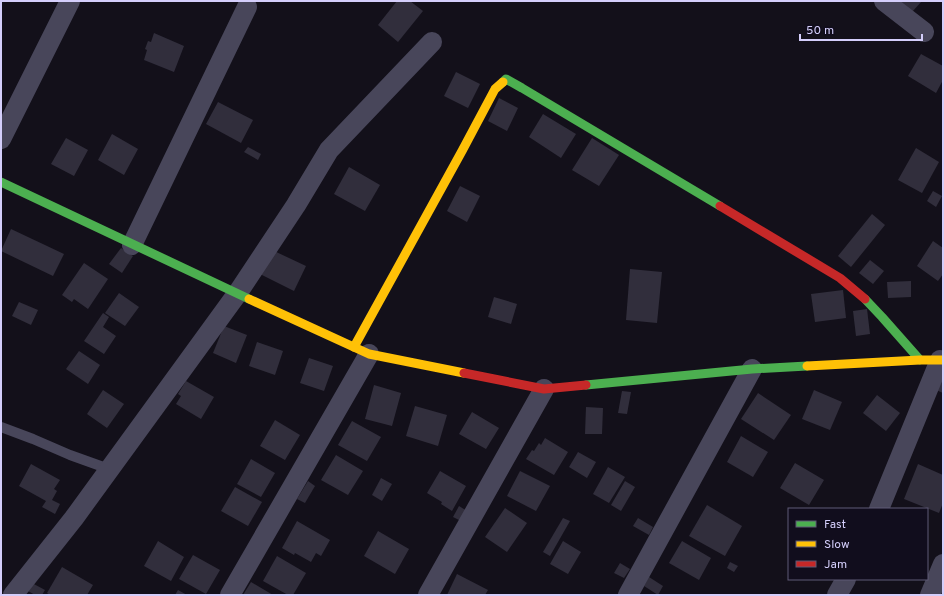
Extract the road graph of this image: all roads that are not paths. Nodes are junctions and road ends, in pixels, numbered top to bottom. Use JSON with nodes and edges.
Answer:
{"nodes":[{"id":1,"x":70,"y":1,"type":"edge"},
{"id":2,"x":884,"y":1,"type":"edge"},
{"id":3,"x":247,"y":7,"type":"dead end"},
{"id":4,"x":924,"y":32,"type":"dead end"},
{"id":5,"x":432,"y":42,"type":"dead end"},
{"id":6,"x":1,"y":139,"type":"edge"},
{"id":7,"x":1,"y":183,"type":"edge"},
{"id":8,"x":132,"y":244,"type":"junction"},
{"id":9,"x":238,"y":294,"type":"junction"},
{"id":10,"x":362,"y":350,"type":"junction"},
{"id":11,"x":920,"y":360,"type":"junction"},
{"id":12,"x":942,"y":360,"type":"edge"},
{"id":13,"x":752,"y":369,"type":"junction"},
{"id":14,"x":544,"y":389,"type":"junction"},
{"id":15,"x":1,"y":427,"type":"edge"},
{"id":16,"x":109,"y":470,"type":"junction"},
{"id":17,"x":879,"y":508,"type":"edge"},
{"id":18,"x":943,"y":564,"type":"edge"},
{"id":19,"x":845,"y":580,"type":"edge"},
{"id":20,"x":13,"y":595,"type":"edge"},
{"id":21,"x":230,"y":595,"type":"edge"},
{"id":22,"x":428,"y":595,"type":"edge"},
{"id":23,"x":628,"y":595,"type":"edge"},
{"id":24,"x":837,"y":595,"type":"edge"},
{"id":25,"x":930,"y":595,"type":"edge"}],
"edges":[{"from":1,"to":6,"type":"street"},
{"from":2,"to":4,"type":"street"},
{"from":3,"to":8,"type":"street"},
{"from":5,"to":9,"type":"street"},
{"from":7,"to":8,"type":"street"},
{"from":8,"to":9,"type":"street"},
{"from":9,"to":10,"type":"street"},
{"from":9,"to":16,"type":"street"},
{"from":10,"to":11,"type":"street"},
{"from":10,"to":14,"type":"street"},
{"from":10,"to":21,"type":"street"},
{"from":11,"to":12,"type":"street"},
{"from":11,"to":13,"type":"street"},
{"from":12,"to":17,"type":"street"},
{"from":13,"to":14,"type":"street"},
{"from":13,"to":23,"type":"street"},
{"from":14,"to":22,"type":"street"},
{"from":15,"to":16,"type":"lane"},
{"from":16,"to":20,"type":"street"},
{"from":18,"to":25,"type":"street"},
{"from":19,"to":24,"type":"street"}]}
